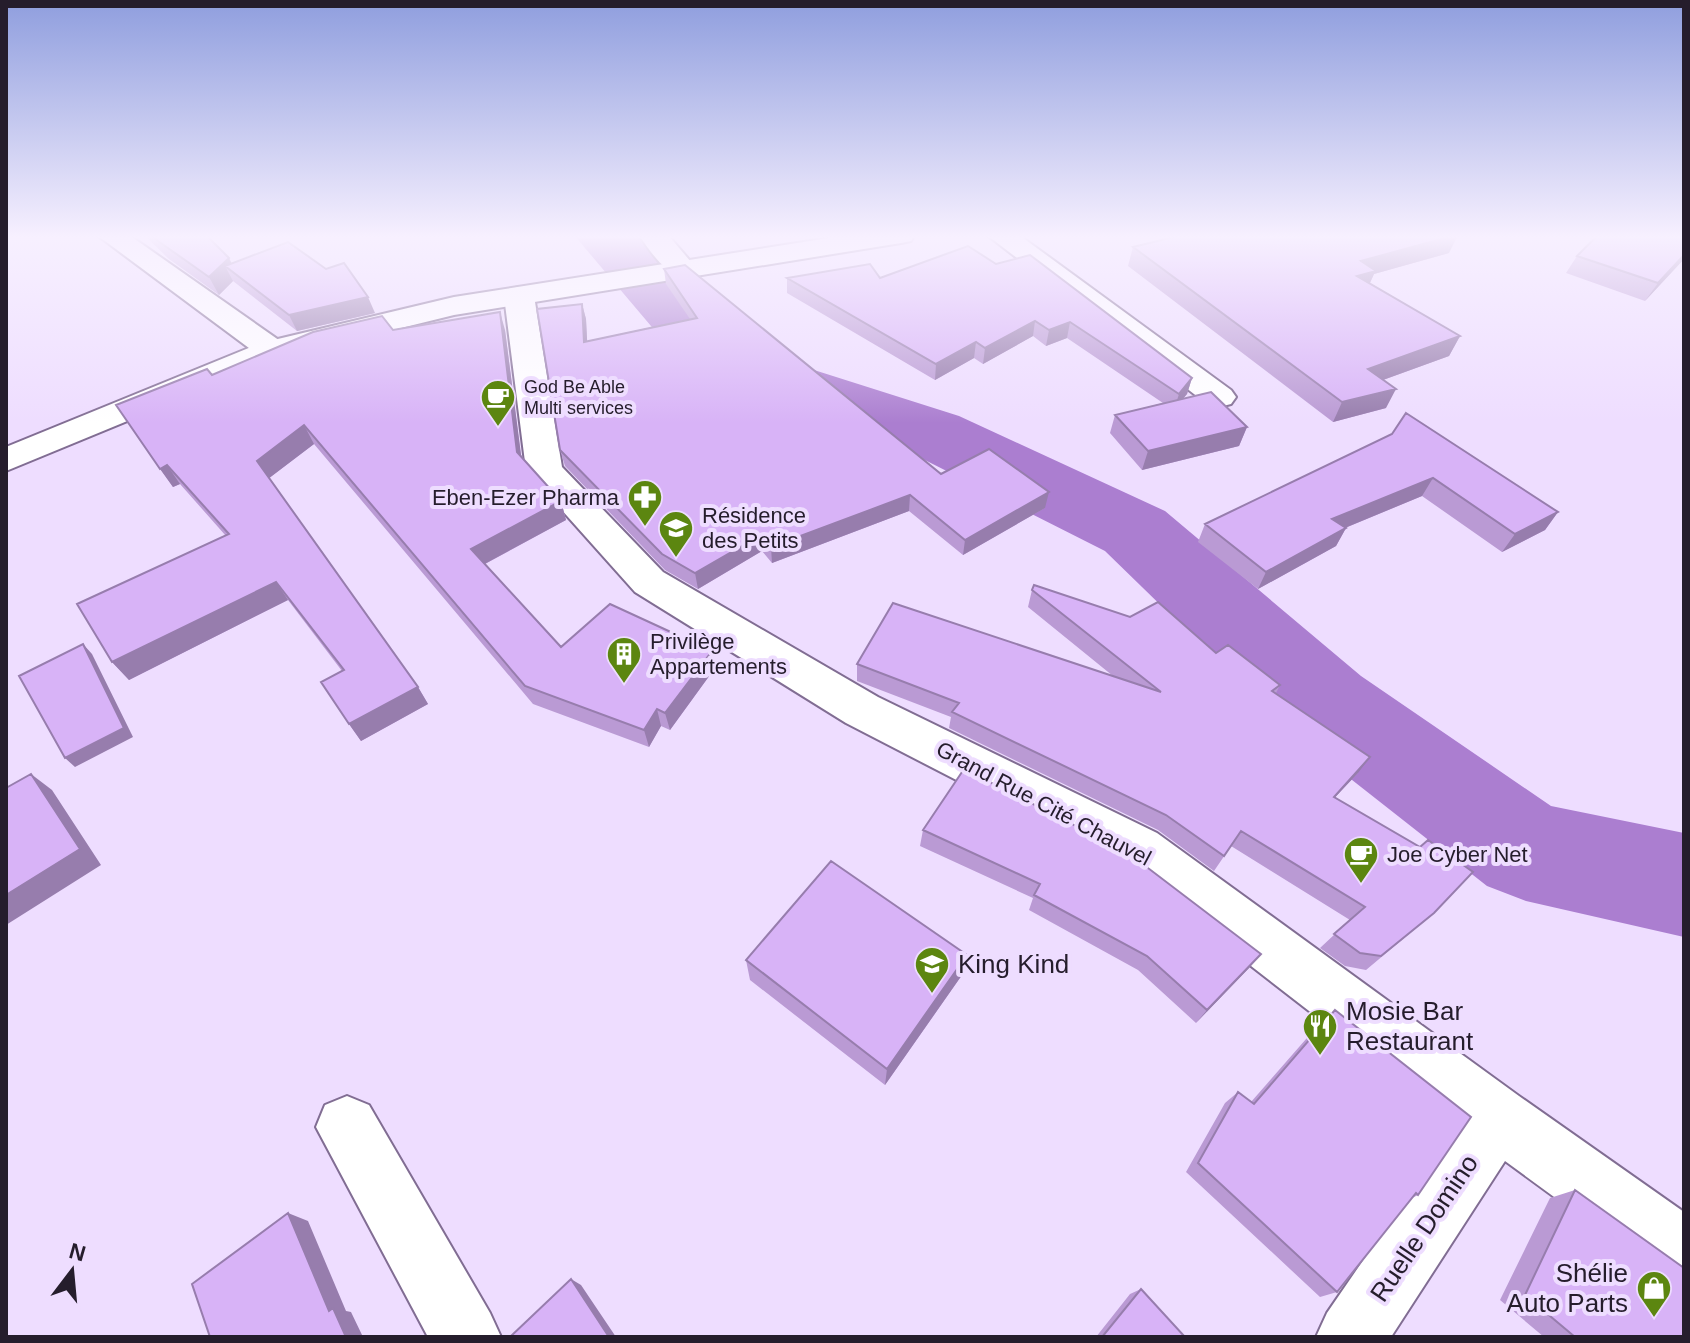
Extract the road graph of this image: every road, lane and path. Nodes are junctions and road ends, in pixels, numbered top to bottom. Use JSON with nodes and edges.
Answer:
{"nodes":[{"id":1,"x":199,"y":298,"type":"edge"},
{"id":2,"x":508,"y":298,"type":"edge"},
{"id":3,"x":519,"y":298,"type":"edge"},
{"id":4,"x":1085,"y":298,"type":"edge"},
{"id":5,"x":272,"y":350,"type":"junction"},
{"id":6,"x":1219,"y":397,"type":"edge"},
{"id":7,"x":6,"y":460,"type":"edge"},
{"id":8,"x":1497,"y":1118,"type":"junction"},
{"id":9,"x":347,"y":1127,"type":"dead end"},
{"id":10,"x":1684,"y":1252,"type":"edge"},
{"id":11,"x":466,"y":1337,"type":"edge"},
{"id":12,"x":1351,"y":1337,"type":"edge"}],
"edges":[{"from":1,"to":5,"type":"street"},
{"from":2,"to":5,"type":"street"},
{"from":3,"to":8,"type":"street","name":"Grand Rue Cité Chauvel"},
{"from":4,"to":6,"type":"street"},
{"from":5,"to":7,"type":"street"},
{"from":8,"to":10,"type":"street","name":"Grand Rue Cité Chauvel"},
{"from":8,"to":12,"type":"street","name":"Ruelle Domino"},
{"from":9,"to":11,"type":"street"}]}
